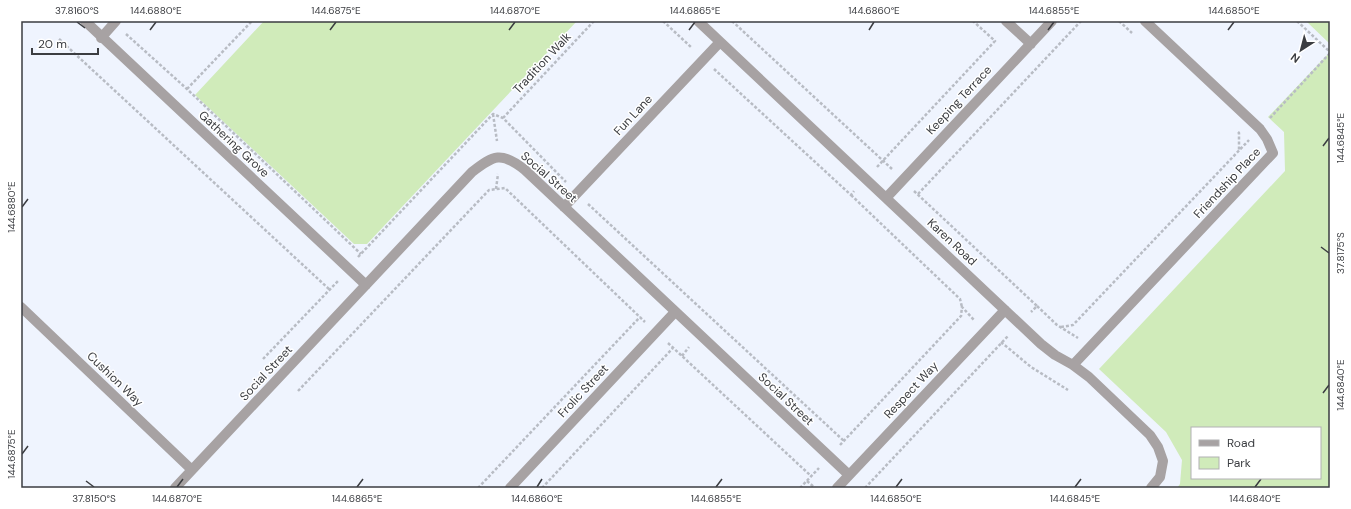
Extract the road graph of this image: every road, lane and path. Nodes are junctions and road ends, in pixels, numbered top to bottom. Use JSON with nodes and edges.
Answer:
{"nodes":[{"id":1,"x":85,"y":21,"type":"edge"},
{"id":2,"x":252,"y":21,"type":"edge"},
{"id":3,"x":594,"y":21,"type":"edge"},
{"id":4,"x":664,"y":21,"type":"edge"},
{"id":5,"x":698,"y":21,"type":"edge"},
{"id":6,"x":732,"y":21,"type":"edge"},
{"id":7,"x":973,"y":21,"type":"edge"},
{"id":8,"x":1006,"y":21,"type":"edge"},
{"id":9,"x":1052,"y":21,"type":"edge"},
{"id":10,"x":1081,"y":21,"type":"edge"},
{"id":11,"x":1145,"y":21,"type":"edge"},
{"id":12,"x":1297,"y":21,"type":"edge"},
{"id":13,"x":115,"y":22,"type":"edge"},
{"id":14,"x":102,"y":38,"type":"junction"},
{"id":15,"x":59,"y":39,"type":"dead end"},
{"id":16,"x":720,"y":42,"type":"junction"},
{"id":17,"x":1031,"y":44,"type":"junction"},
{"id":18,"x":1330,"y":52,"type":"edge"},
{"id":19,"x":703,"y":59,"type":"junction"},
{"id":20,"x":187,"y":89,"type":"junction"},
{"id":21,"x":503,"y":118,"type":"junction"},
{"id":22,"x":1260,"y":129,"type":"junction"},
{"id":23,"x":883,"y":161,"type":"junction"},
{"id":24,"x":866,"y":179,"type":"junction"},
{"id":25,"x":903,"y":180,"type":"junction"},
{"id":26,"x":577,"y":194,"type":"junction"},
{"id":27,"x":918,"y":194,"type":"junction"},
{"id":28,"x":851,"y":195,"type":"junction"},
{"id":29,"x":886,"y":198,"type":"junction"},
{"id":30,"x":564,"y":207,"type":"junction"},
{"id":31,"x":361,"y":254,"type":"junction"},
{"id":32,"x":349,"y":269,"type":"junction"},
{"id":33,"x":366,"y":285,"type":"junction"},
{"id":34,"x":330,"y":290,"type":"junction"},
{"id":35,"x":1037,"y":306,"type":"junction"},
{"id":36,"x":21,"y":307,"type":"edge"},
{"id":37,"x":962,"y":307,"type":"dead end"},
{"id":38,"x":1005,"y":310,"type":"junction"},
{"id":39,"x":675,"y":312,"type":"junction"},
{"id":40,"x":640,"y":317,"type":"junction"},
{"id":41,"x":1019,"y":324,"type":"junction"},
{"id":42,"x":1061,"y":327,"type":"junction"},
{"id":43,"x":656,"y":333,"type":"junction"},
{"id":44,"x":1091,"y":346,"type":"junction"},
{"id":45,"x":673,"y":348,"type":"junction"},
{"id":46,"x":263,"y":359,"type":"dead end"},
{"id":47,"x":1073,"y":365,"type":"junction"},
{"id":48,"x":298,"y":391,"type":"dead end"},
{"id":49,"x":844,"y":441,"type":"dead end"},
{"id":50,"x":192,"y":470,"type":"junction"},
{"id":51,"x":849,"y":475,"type":"junction"},
{"id":52,"x":811,"y":476,"type":"dead end"},
{"id":53,"x":807,"y":481,"type":"dead end"},
{"id":54,"x":175,"y":488,"type":"edge"},
{"id":55,"x":478,"y":488,"type":"edge"},
{"id":56,"x":510,"y":488,"type":"edge"},
{"id":57,"x":542,"y":488,"type":"edge"},
{"id":58,"x":815,"y":488,"type":"edge"},
{"id":59,"x":836,"y":488,"type":"edge"},
{"id":60,"x":865,"y":488,"type":"edge"},
{"id":61,"x":1151,"y":488,"type":"edge"}],
"edges":[{"from":1,"to":14,"type":"street","name":"Gathering Grove"},
{"from":2,"to":20,"type":"path"},
{"from":3,"to":21,"type":"path","name":"Tradition Walk"},
{"from":4,"to":19,"type":"path"},
{"from":5,"to":16,"type":"street","name":"Karen Road"},
{"from":6,"to":23,"type":"path"},
{"from":7,"to":23,"type":"path"},
{"from":8,"to":17,"type":"street"},
{"from":9,"to":17,"type":"street","name":"Keeping Terrace"},
{"from":10,"to":27,"type":"path"},
{"from":11,"to":22,"type":"street","name":"Friendship Place"},
{"from":12,"to":18,"type":"path"},
{"from":13,"to":14,"type":"street"},
{"from":13,"to":20,"type":"path"},
{"from":14,"to":32,"type":"street","name":"Gathering Grove"},
{"from":15,"to":34,"type":"path"},
{"from":16,"to":19,"type":"street","name":"Fun Lane"},
{"from":16,"to":24,"type":"street","name":"Karen Road"},
{"from":17,"to":25,"type":"street","name":"Keeping Terrace"},
{"from":18,"to":22,"type":"path"},
{"from":19,"to":26,"type":"street","name":"Fun Lane"},
{"from":19,"to":28,"type":"path"},
{"from":20,"to":31,"type":"path"},
{"from":21,"to":26,"type":"path"},
{"from":21,"to":31,"type":"path"},
{"from":22,"to":42,"type":"path"},
{"from":22,"to":44,"type":"street","name":"Friendship Place"},
{"from":23,"to":24,"type":"path"},
{"from":23,"to":25,"type":"path"},
{"from":24,"to":28,"type":"path"},
{"from":24,"to":29,"type":"street","name":"Karen Road"},
{"from":25,"to":27,"type":"path"},
{"from":25,"to":29,"type":"street","name":"Keeping Terrace"},
{"from":26,"to":30,"type":"street","name":"Fun Lane"},
{"from":26,"to":49,"type":"path"},
{"from":27,"to":35,"type":"path"},
{"from":28,"to":37,"type":"path"},
{"from":29,"to":38,"type":"street","name":"Karen Road"},
{"from":30,"to":33,"type":"street","name":"Social Street"},
{"from":30,"to":39,"type":"street","name":"Social Street"},
{"from":31,"to":32,"type":"path"},
{"from":32,"to":33,"type":"street","name":"Gathering Grove"},
{"from":32,"to":34,"type":"path"},
{"from":33,"to":50,"type":"street","name":"Social Street"},
{"from":34,"to":46,"type":"path"},
{"from":35,"to":41,"type":"path"},
{"from":35,"to":42,"type":"path"},
{"from":36,"to":50,"type":"street","name":"Cushion Way"},
{"from":38,"to":41,"type":"street","name":"Karen Road"},
{"from":38,"to":51,"type":"street","name":"Respect Way"},
{"from":39,"to":43,"type":"street","name":"Frolic Street"},
{"from":39,"to":51,"type":"street","name":"Social Street"},
{"from":40,"to":43,"type":"path"},
{"from":40,"to":48,"type":"path"},
{"from":40,"to":55,"type":"path"},
{"from":41,"to":47,"type":"street","name":"Karen Road"},
{"from":41,"to":60,"type":"path"},
{"from":42,"to":44,"type":"path"},
{"from":43,"to":45,"type":"path"},
{"from":43,"to":56,"type":"street","name":"Frolic Street"},
{"from":44,"to":47,"type":"street","name":"Friendship Place"},
{"from":45,"to":52,"type":"path"},
{"from":45,"to":57,"type":"path"},
{"from":47,"to":61,"type":"street","name":"Karen Road"},
{"from":50,"to":54,"type":"street","name":"Social Street"},
{"from":51,"to":59,"type":"street","name":"Respect Way"},
{"from":53,"to":58,"type":"path"}]}
